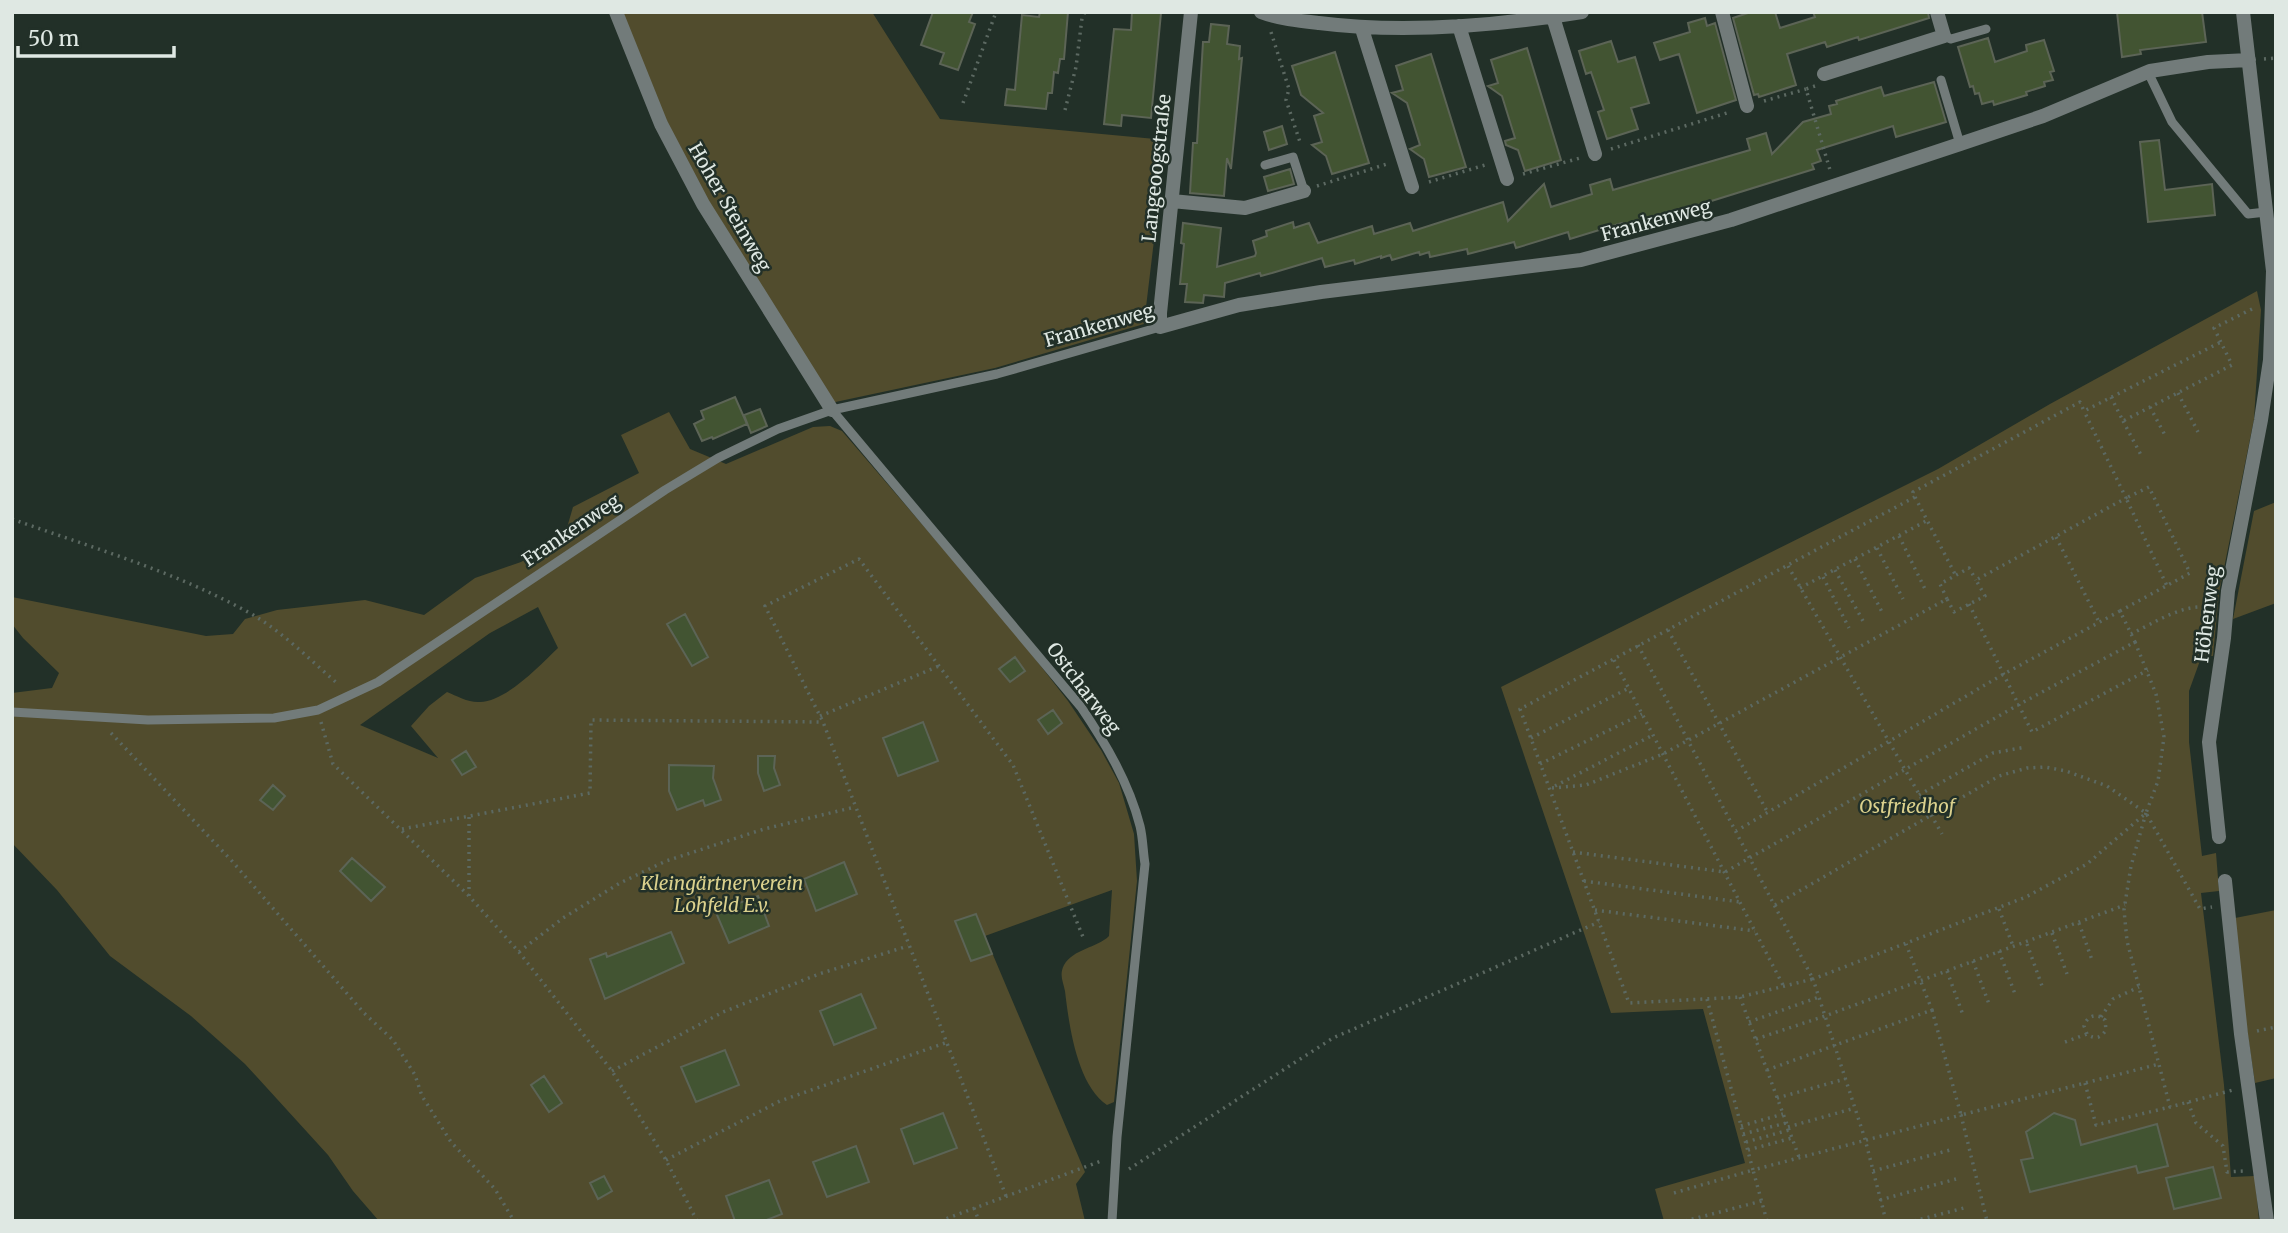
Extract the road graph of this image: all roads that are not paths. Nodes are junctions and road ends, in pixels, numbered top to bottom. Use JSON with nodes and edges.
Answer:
{"nodes":[{"id":1,"x":616,"y":12,"type":"edge"},
{"id":2,"x":1191,"y":12,"type":"edge"},
{"id":3,"x":1582,"y":12,"type":"edge"},
{"id":4,"x":1722,"y":12,"type":"edge"},
{"id":5,"x":1937,"y":12,"type":"edge"},
{"id":6,"x":2243,"y":12,"type":"edge"},
{"id":7,"x":1264,"y":13,"type":"edge"},
{"id":8,"x":1553,"y":17,"type":"junction"},
{"id":9,"x":1459,"y":26,"type":"junction"},
{"id":10,"x":1362,"y":29,"type":"junction"},
{"id":11,"x":1986,"y":29,"type":"dead end"},
{"id":12,"x":1944,"y":36,"type":"junction"},
{"id":13,"x":2249,"y":60,"type":"junction"},
{"id":14,"x":2148,"y":72,"type":"junction"},
{"id":15,"x":1824,"y":74,"type":"road end"},
{"id":16,"x":1941,"y":80,"type":"dead end"},
{"id":17,"x":1747,"y":106,"type":"road end"},
{"id":18,"x":1960,"y":144,"type":"junction"},
{"id":19,"x":1595,"y":154,"type":"road end"},
{"id":20,"x":1265,"y":165,"type":"dead end"},
{"id":21,"x":1507,"y":179,"type":"road end"},
{"id":22,"x":1412,"y":187,"type":"road end"},
{"id":23,"x":1304,"y":191,"type":"joint"},
{"id":24,"x":1172,"y":201,"type":"junction"},
{"id":25,"x":2266,"y":212,"type":"junction"},
{"id":26,"x":1160,"y":327,"type":"junction"},
{"id":27,"x":832,"y":410,"type":"junction"},
{"id":28,"x":12,"y":712,"type":"edge"},
{"id":29,"x":2219,"y":837,"type":"dead end"},
{"id":30,"x":2225,"y":881,"type":"dead end"},
{"id":31,"x":1112,"y":1221,"type":"edge"},
{"id":32,"x":2267,"y":1221,"type":"edge"}],
"edges":[{"from":1,"to":27,"type":"street","name":"Hoher Steinweg"},
{"from":2,"to":24,"type":"street","name":"Langeoogstraße"},
{"from":3,"to":8,"type":"street"},
{"from":4,"to":17,"type":"street"},
{"from":5,"to":12,"type":"street"},
{"from":6,"to":13,"type":"street","name":"Höhenweg"},
{"from":7,"to":10,"type":"street"},
{"from":8,"to":9,"type":"street"},
{"from":8,"to":19,"type":"street"},
{"from":9,"to":10,"type":"street"},
{"from":9,"to":21,"type":"street"},
{"from":10,"to":22,"type":"street"},
{"from":11,"to":12,"type":"lane"},
{"from":12,"to":15,"type":"street"},
{"from":13,"to":14,"type":"street","name":"Frankenweg"},
{"from":13,"to":25,"type":"street","name":"Höhenweg"},
{"from":14,"to":18,"type":"street","name":"Frankenweg"},
{"from":14,"to":25,"type":"lane"},
{"from":16,"to":18,"type":"lane"},
{"from":18,"to":26,"type":"street","name":"Frankenweg"},
{"from":20,"to":23,"type":"lane"},
{"from":23,"to":24,"type":"street"},
{"from":24,"to":26,"type":"street","name":"Langeoogstraße"},
{"from":25,"to":29,"type":"street","name":"Höhenweg"},
{"from":26,"to":27,"type":"lane","name":"Frankenweg"},
{"from":27,"to":28,"type":"lane","name":"Frankenweg"},
{"from":27,"to":31,"type":"lane","name":"Ostcharweg"},
{"from":30,"to":32,"type":"street"}]}
